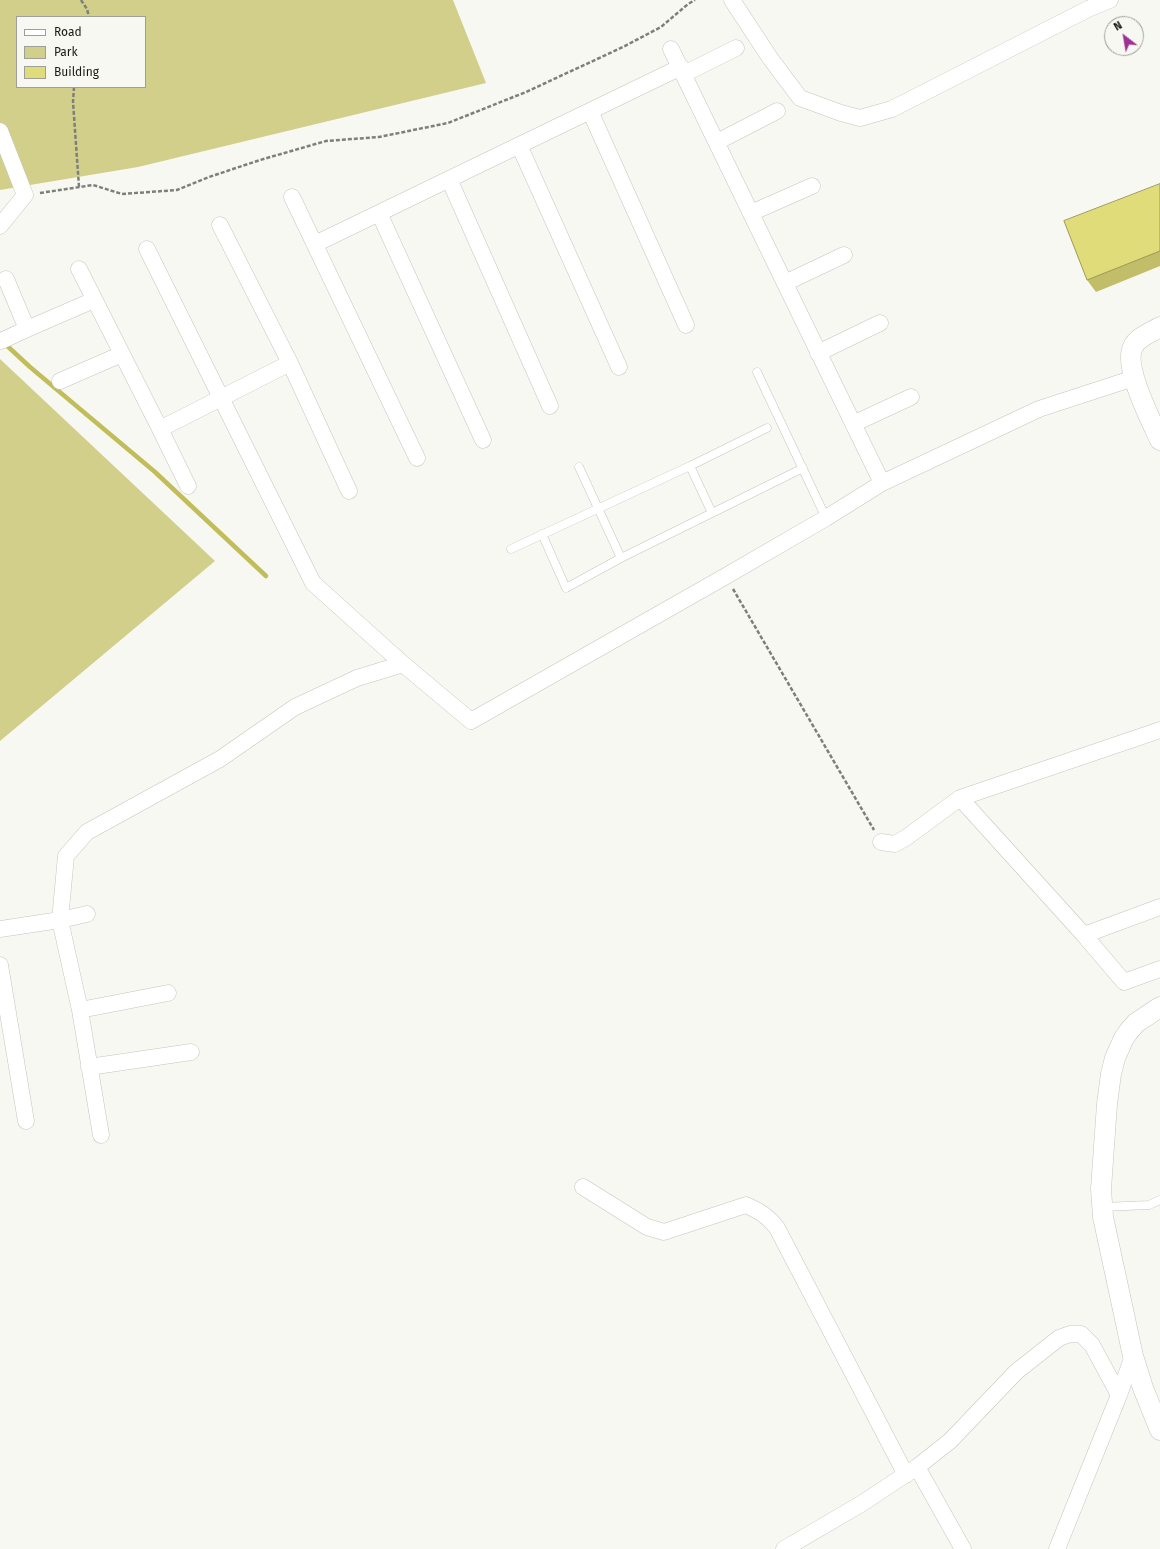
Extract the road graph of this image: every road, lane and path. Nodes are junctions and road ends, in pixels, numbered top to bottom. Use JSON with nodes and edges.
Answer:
{"nodes":[{"id":1,"x":81,"y":0,"type":"edge"},
{"id":2,"x":695,"y":0,"type":"edge"},
{"id":3,"x":732,"y":0,"type":"edge"},
{"id":4,"x":1110,"y":0,"type":"edge"},
{"id":5,"x":89,"y":16,"type":"edge"},
{"id":6,"x":736,"y":48,"type":"dead end"},
{"id":7,"x":671,"y":49,"type":"dead end"},
{"id":8,"x":682,"y":71,"type":"junction"},
{"id":9,"x":74,"y":88,"type":"edge"},
{"id":10,"x":590,"y":111,"type":"junction"},
{"id":11,"x":777,"y":111,"type":"dead end"},
{"id":12,"x":0,"y":131,"type":"edge"},
{"id":13,"x":717,"y":142,"type":"junction"},
{"id":14,"x":520,"y":145,"type":"junction"},
{"id":15,"x":450,"y":179,"type":"junction"},
{"id":16,"x":812,"y":186,"type":"dead end"},
{"id":17,"x":79,"y":187,"type":"junction"},
{"id":18,"x":25,"y":195,"type":"junction"},
{"id":19,"x":292,"y":197,"type":"dead end"},
{"id":20,"x":751,"y":213,"type":"junction"},
{"id":21,"x":379,"y":214,"type":"junction"},
{"id":22,"x":220,"y":225,"type":"dead end"},
{"id":23,"x":0,"y":226,"type":"edge"},
{"id":24,"x":315,"y":244,"type":"junction"},
{"id":25,"x":147,"y":248,"type":"dead end"},
{"id":26,"x":844,"y":255,"type":"dead end"},
{"id":27,"x":79,"y":269,"type":"dead end"},
{"id":28,"x":6,"y":279,"type":"dead end"},
{"id":29,"x":785,"y":283,"type":"junction"},
{"id":30,"x":94,"y":300,"type":"junction"},
{"id":31,"x":880,"y":323,"type":"dead end"},
{"id":32,"x":686,"y":325,"type":"dead end"},
{"id":33,"x":1160,"y":327,"type":"edge"},
{"id":34,"x":27,"y":329,"type":"junction"},
{"id":35,"x":1,"y":341,"type":"edge"},
{"id":36,"x":818,"y":352,"type":"junction"},
{"id":37,"x":122,"y":354,"type":"junction"},
{"id":38,"x":290,"y":363,"type":"junction"},
{"id":39,"x":619,"y":367,"type":"dead end"},
{"id":40,"x":757,"y":372,"type":"dead end"},
{"id":41,"x":1134,"y":378,"type":"junction"},
{"id":42,"x":60,"y":382,"type":"dead end"},
{"id":43,"x":222,"y":397,"type":"junction"},
{"id":44,"x":911,"y":397,"type":"dead end"},
{"id":45,"x":550,"y":406,"type":"dead end"},
{"id":46,"x":853,"y":424,"type":"junction"},
{"id":47,"x":767,"y":428,"type":"dead end"},
{"id":48,"x":160,"y":429,"type":"junction"},
{"id":49,"x":1158,"y":430,"type":"edge"},
{"id":50,"x":483,"y":440,"type":"dead end"},
{"id":51,"x":417,"y":458,"type":"dead end"},
{"id":52,"x":690,"y":466,"type":"junction"},
{"id":53,"x":579,"y":467,"type":"dead end"},
{"id":54,"x":803,"y":468,"type":"junction"},
{"id":55,"x":882,"y":483,"type":"junction"},
{"id":56,"x":188,"y":486,"type":"dead end"},
{"id":57,"x":349,"y":491,"type":"dead end"},
{"id":58,"x":598,"y":508,"type":"junction"},
{"id":59,"x":712,"y":513,"type":"junction"},
{"id":60,"x":826,"y":518,"type":"junction"},
{"id":61,"x":542,"y":534,"type":"junction"},
{"id":62,"x":511,"y":549,"type":"dead end"},
{"id":63,"x":621,"y":558,"type":"junction"},
{"id":64,"x":726,"y":576,"type":"junction"},
{"id":65,"x":403,"y":664,"type":"junction"},
{"id":66,"x":1160,"y":730,"type":"edge"},
{"id":67,"x":960,"y":798,"type":"junction"},
{"id":68,"x":881,"y":842,"type":"joint"},
{"id":69,"x":1160,"y":907,"type":"edge"},
{"id":70,"x":87,"y":914,"type":"dead end"},
{"id":71,"x":60,"y":920,"type":"junction"},
{"id":72,"x":0,"y":929,"type":"edge"},
{"id":73,"x":1084,"y":935,"type":"junction"},
{"id":74,"x":0,"y":964,"type":"edge"},
{"id":75,"x":1160,"y":969,"type":"edge"},
{"id":76,"x":168,"y":993,"type":"dead end"},
{"id":77,"x":1160,"y":1007,"type":"edge"},
{"id":78,"x":80,"y":1010,"type":"junction"},
{"id":79,"x":191,"y":1052,"type":"dead end"},
{"id":80,"x":90,"y":1067,"type":"junction"},
{"id":81,"x":26,"y":1121,"type":"dead end"},
{"id":82,"x":101,"y":1135,"type":"dead end"},
{"id":83,"x":583,"y":1187,"type":"dead end"},
{"id":84,"x":1160,"y":1200,"type":"edge"},
{"id":85,"x":1102,"y":1207,"type":"junction"},
{"id":86,"x":1133,"y":1356,"type":"junction"},
{"id":87,"x":1119,"y":1395,"type":"junction"},
{"id":88,"x":1160,"y":1430,"type":"edge"},
{"id":89,"x":911,"y":1471,"type":"junction"},
{"id":90,"x":784,"y":1549,"type":"edge"},
{"id":91,"x":963,"y":1549,"type":"edge"},
{"id":92,"x":1057,"y":1549,"type":"edge"}],
"edges":[{"from":1,"to":5,"type":"path"},
{"from":2,"to":17,"type":"path"},
{"from":3,"to":4,"type":"street"},
{"from":6,"to":8,"type":"street"},
{"from":7,"to":8,"type":"street"},
{"from":8,"to":10,"type":"street"},
{"from":8,"to":13,"type":"street"},
{"from":9,"to":17,"type":"path"},
{"from":10,"to":14,"type":"street"},
{"from":10,"to":32,"type":"street"},
{"from":11,"to":13,"type":"street"},
{"from":12,"to":18,"type":"street"},
{"from":13,"to":20,"type":"street"},
{"from":14,"to":15,"type":"street"},
{"from":14,"to":39,"type":"street"},
{"from":15,"to":21,"type":"street"},
{"from":15,"to":45,"type":"street"},
{"from":16,"to":20,"type":"street"},
{"from":17,"to":18,"type":"path"},
{"from":18,"to":23,"type":"street"},
{"from":19,"to":24,"type":"street"},
{"from":20,"to":29,"type":"street"},
{"from":21,"to":24,"type":"street"},
{"from":21,"to":50,"type":"street"},
{"from":22,"to":38,"type":"street"},
{"from":24,"to":51,"type":"street"},
{"from":25,"to":43,"type":"street"},
{"from":26,"to":29,"type":"street"},
{"from":27,"to":30,"type":"street"},
{"from":28,"to":34,"type":"street"},
{"from":29,"to":36,"type":"street"},
{"from":30,"to":34,"type":"street"},
{"from":30,"to":37,"type":"street"},
{"from":31,"to":36,"type":"street"},
{"from":33,"to":41,"type":"street"},
{"from":34,"to":35,"type":"street"},
{"from":36,"to":46,"type":"street"},
{"from":37,"to":42,"type":"street"},
{"from":37,"to":48,"type":"street"},
{"from":38,"to":43,"type":"street"},
{"from":38,"to":57,"type":"street"},
{"from":40,"to":54,"type":"lane"},
{"from":41,"to":49,"type":"street"},
{"from":41,"to":55,"type":"street"},
{"from":43,"to":48,"type":"street"},
{"from":43,"to":65,"type":"street"},
{"from":44,"to":46,"type":"street"},
{"from":46,"to":55,"type":"street"},
{"from":47,"to":52,"type":"lane"},
{"from":48,"to":56,"type":"street"},
{"from":52,"to":58,"type":"lane"},
{"from":52,"to":59,"type":"lane"},
{"from":53,"to":58,"type":"lane"},
{"from":54,"to":59,"type":"lane"},
{"from":54,"to":60,"type":"lane"},
{"from":55,"to":60,"type":"street"},
{"from":58,"to":61,"type":"lane"},
{"from":58,"to":63,"type":"lane"},
{"from":59,"to":63,"type":"lane"},
{"from":60,"to":64,"type":"street"},
{"from":61,"to":62,"type":"lane"},
{"from":61,"to":63,"type":"lane"},
{"from":64,"to":65,"type":"street"},
{"from":64,"to":68,"type":"path"},
{"from":65,"to":71,"type":"street"},
{"from":66,"to":67,"type":"street"},
{"from":67,"to":68,"type":"street"},
{"from":67,"to":73,"type":"street"},
{"from":69,"to":73,"type":"street"},
{"from":70,"to":71,"type":"street"},
{"from":71,"to":72,"type":"street"},
{"from":71,"to":78,"type":"street"},
{"from":73,"to":75,"type":"street"},
{"from":74,"to":81,"type":"street"},
{"from":76,"to":78,"type":"street"},
{"from":77,"to":85,"type":"street"},
{"from":78,"to":80,"type":"street"},
{"from":79,"to":80,"type":"street"},
{"from":80,"to":82,"type":"street"},
{"from":83,"to":89,"type":"street"},
{"from":84,"to":85,"type":"lane"},
{"from":85,"to":86,"type":"street"},
{"from":86,"to":87,"type":"street"},
{"from":86,"to":88,"type":"street"},
{"from":87,"to":89,"type":"street"},
{"from":87,"to":92,"type":"street"},
{"from":89,"to":90,"type":"street"},
{"from":89,"to":91,"type":"street"}]}
